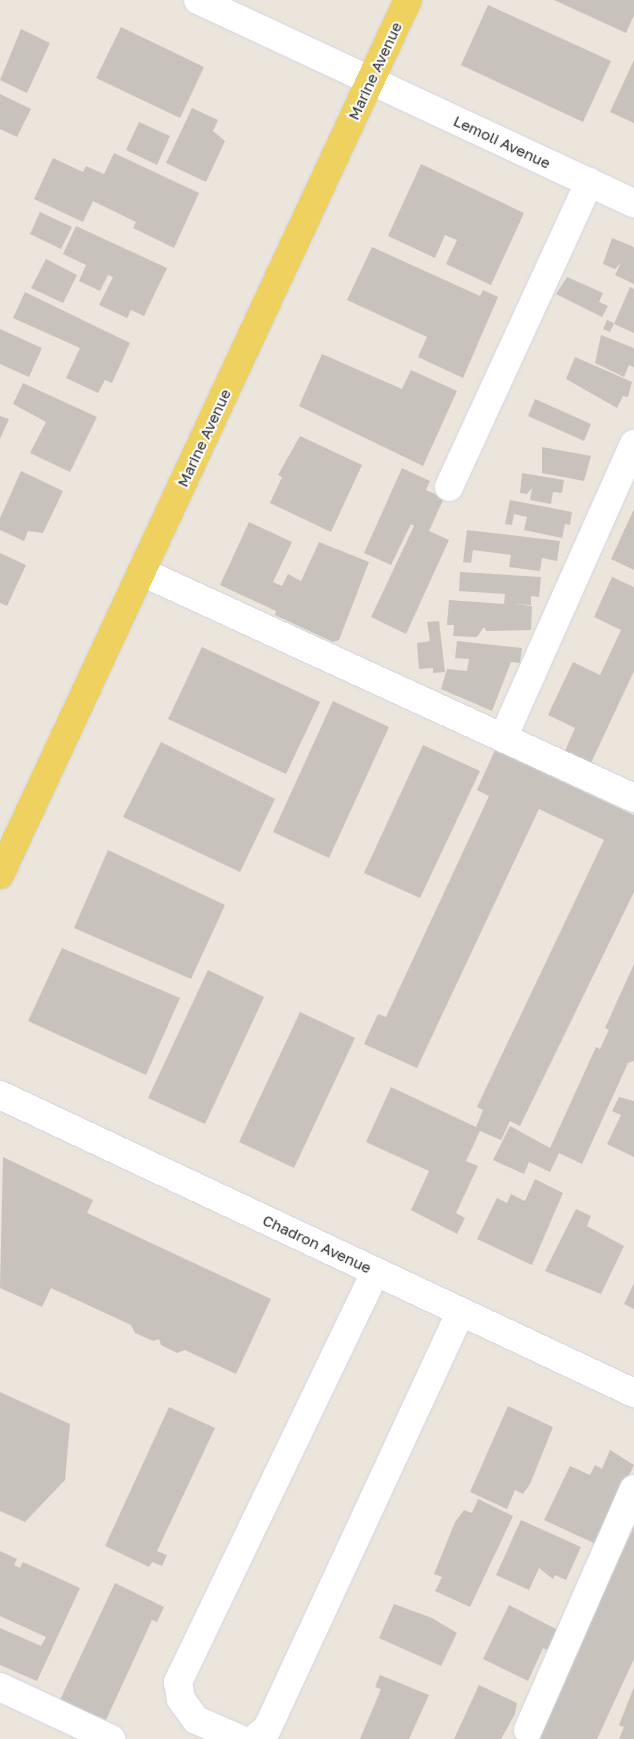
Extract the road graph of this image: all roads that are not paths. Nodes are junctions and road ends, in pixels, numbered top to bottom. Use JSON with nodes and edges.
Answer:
{"nodes":[{"id":1,"x":198,"y":0,"type":"edge"},
{"id":2,"x":408,"y":0,"type":"edge"},
{"id":3,"x":371,"y":81,"type":"junction"},
{"id":4,"x":589,"y":182,"type":"junction"},
{"id":5,"x":634,"y":203,"type":"edge"},
{"id":6,"x":634,"y":444,"type":"edge"},
{"id":7,"x":449,"y":487,"type":"dead end"},
{"id":8,"x":142,"y":572,"type":"junction"},
{"id":9,"x":502,"y":738,"type":"junction"},
{"id":10,"x":634,"y":798,"type":"edge"},
{"id":11,"x":0,"y":875,"type":"edge"},
{"id":12,"x":0,"y":1095,"type":"edge"},
{"id":13,"x":375,"y":1272,"type":"junction"},
{"id":14,"x":461,"y":1312,"type":"junction"},
{"id":15,"x":634,"y":1394,"type":"edge"},
{"id":16,"x":634,"y":1489,"type":"edge"},
{"id":17,"x":0,"y":1686,"type":"edge"},
{"id":18,"x":70,"y":1730,"type":"edge"},
{"id":19,"x":528,"y":1730,"type":"dead end"},
{"id":20,"x":111,"y":1739,"type":"edge"},
{"id":21,"x":240,"y":1739,"type":"edge"},
{"id":22,"x":254,"y":1739,"type":"edge"}],
"edges":[{"from":1,"to":3,"type":"street","name":"Lemoli Avenue"},
{"from":2,"to":3,"type":"main road","name":"Marine Avenue"},
{"from":3,"to":4,"type":"street","name":"Lemoli Avenue"},
{"from":3,"to":8,"type":"main road","name":"Marine Avenue"},
{"from":4,"to":5,"type":"street","name":"Lemoli Avenue"},
{"from":4,"to":7,"type":"street"},
{"from":6,"to":9,"type":"street"},
{"from":8,"to":9,"type":"street"},
{"from":8,"to":11,"type":"main road","name":"Marine Avenue"},
{"from":9,"to":10,"type":"street"},
{"from":12,"to":13,"type":"street","name":"Chadron Avenue"},
{"from":13,"to":14,"type":"street","name":"Chadron Avenue"},
{"from":13,"to":21,"type":"street"},
{"from":14,"to":15,"type":"street","name":"Chadron Avenue"},
{"from":14,"to":22,"type":"street"},
{"from":16,"to":19,"type":"street"},
{"from":17,"to":18,"type":"street"},
{"from":18,"to":20,"type":"street"}]}
